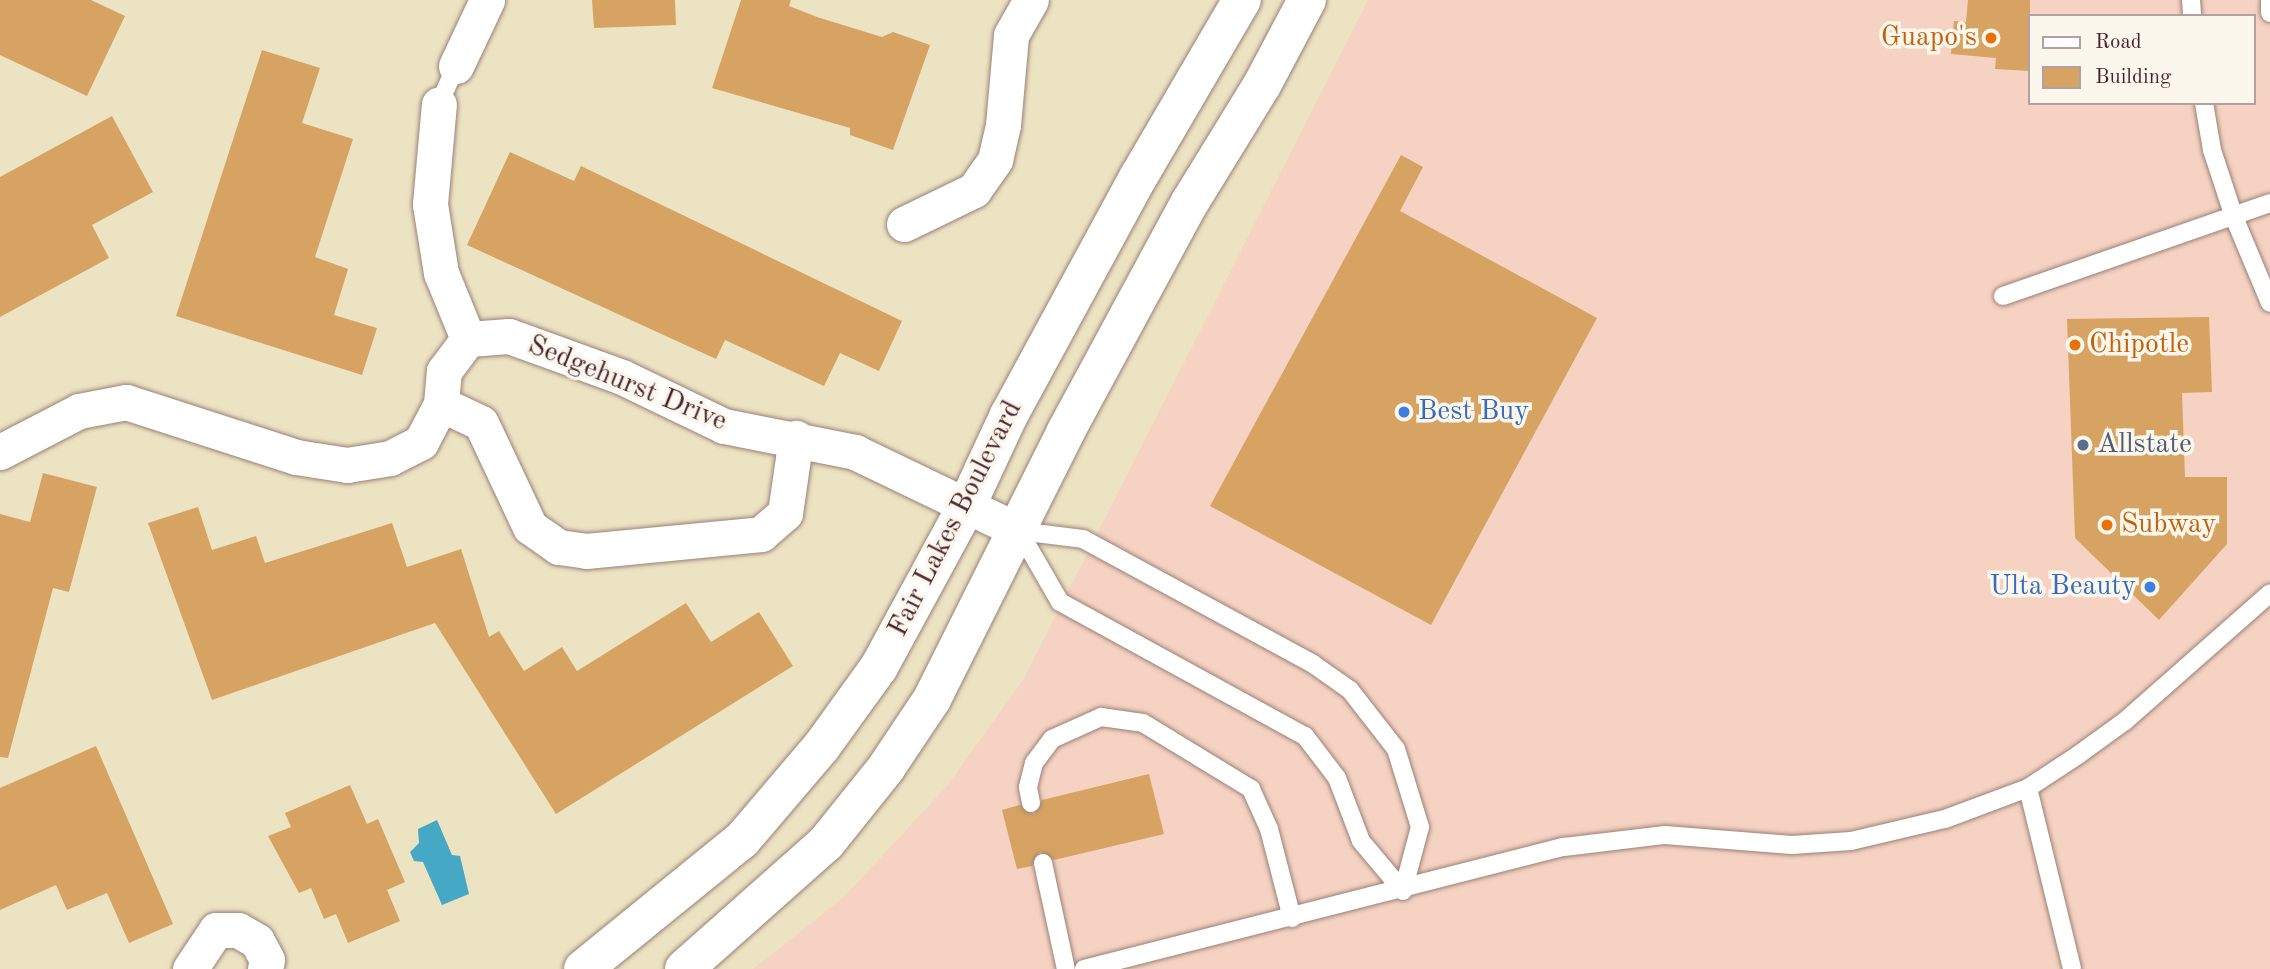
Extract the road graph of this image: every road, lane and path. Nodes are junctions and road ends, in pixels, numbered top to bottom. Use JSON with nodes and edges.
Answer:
{"nodes":[{"id":1,"x":487,"y":0,"type":"edge"},
{"id":2,"x":1031,"y":0,"type":"edge"},
{"id":3,"x":1242,"y":0,"type":"edge"},
{"id":4,"x":1307,"y":0,"type":"edge"},
{"id":5,"x":2270,"y":1,"type":"edge"},
{"id":6,"x":2270,"y":13,"type":"edge"},
{"id":7,"x":456,"y":66,"type":"joint"},
{"id":8,"x":439,"y":104,"type":"joint"},
{"id":9,"x":2204,"y":105,"type":"edge"},
{"id":10,"x":2270,"y":203,"type":"edge"},
{"id":11,"x":2234,"y":217,"type":"junction"},
{"id":12,"x":904,"y":224,"type":"dead end"},
{"id":13,"x":2003,"y":296,"type":"dead end"},
{"id":14,"x":2270,"y":303,"type":"edge"},
{"id":15,"x":468,"y":339,"type":"junction"},
{"id":16,"x":442,"y":404,"type":"junction"},
{"id":17,"x":796,"y":438,"type":"junction"},
{"id":18,"x":0,"y":453,"type":"edge"},
{"id":19,"x":967,"y":505,"type":"junction"},
{"id":20,"x":1019,"y":531,"type":"junction"},
{"id":21,"x":2270,"y":593,"type":"edge"},
{"id":22,"x":2028,"y":788,"type":"junction"},
{"id":23,"x":1031,"y":803,"type":"dead end"},
{"id":24,"x":1043,"y":863,"type":"dead end"},
{"id":25,"x":1403,"y":891,"type":"junction"},
{"id":26,"x":1292,"y":918,"type":"junction"},
{"id":27,"x":190,"y":969,"type":"edge"},
{"id":28,"x":265,"y":969,"type":"edge"},
{"id":29,"x":583,"y":969,"type":"edge"},
{"id":30,"x":684,"y":969,"type":"edge"},
{"id":31,"x":1066,"y":969,"type":"edge"},
{"id":32,"x":1084,"y":969,"type":"edge"},
{"id":33,"x":2072,"y":969,"type":"edge"}],
"edges":[{"from":1,"to":7,"type":"street"},
{"from":2,"to":12,"type":"street"},
{"from":3,"to":19,"type":"street","name":"Fair Lakes Boulevard"},
{"from":4,"to":20,"type":"street","name":"Fair Lakes Boulevard"},
{"from":5,"to":6,"type":"lane"},
{"from":7,"to":8,"type":"lane"},
{"from":8,"to":15,"type":"street"},
{"from":9,"to":11,"type":"lane"},
{"from":10,"to":11,"type":"lane"},
{"from":11,"to":13,"type":"lane"},
{"from":11,"to":14,"type":"lane"},
{"from":15,"to":16,"type":"street"},
{"from":15,"to":17,"type":"street","name":"Sedgehurst Drive"},
{"from":16,"to":17,"type":"street"},
{"from":16,"to":18,"type":"street"},
{"from":17,"to":19,"type":"street","name":"Sedgehurst Drive"},
{"from":19,"to":20,"type":"street","name":"Sedgehurst Drive"},
{"from":19,"to":29,"type":"street","name":"Fair Lakes Boulevard"},
{"from":20,"to":25,"type":"lane"},
{"from":20,"to":25,"type":"lane"},
{"from":20,"to":30,"type":"street","name":"Fair Lakes Boulevard"},
{"from":21,"to":22,"type":"lane"},
{"from":22,"to":25,"type":"lane"},
{"from":22,"to":33,"type":"lane"},
{"from":23,"to":26,"type":"lane"},
{"from":24,"to":31,"type":"lane"},
{"from":25,"to":26,"type":"lane"},
{"from":26,"to":32,"type":"lane"},
{"from":27,"to":28,"type":"street"}]}
